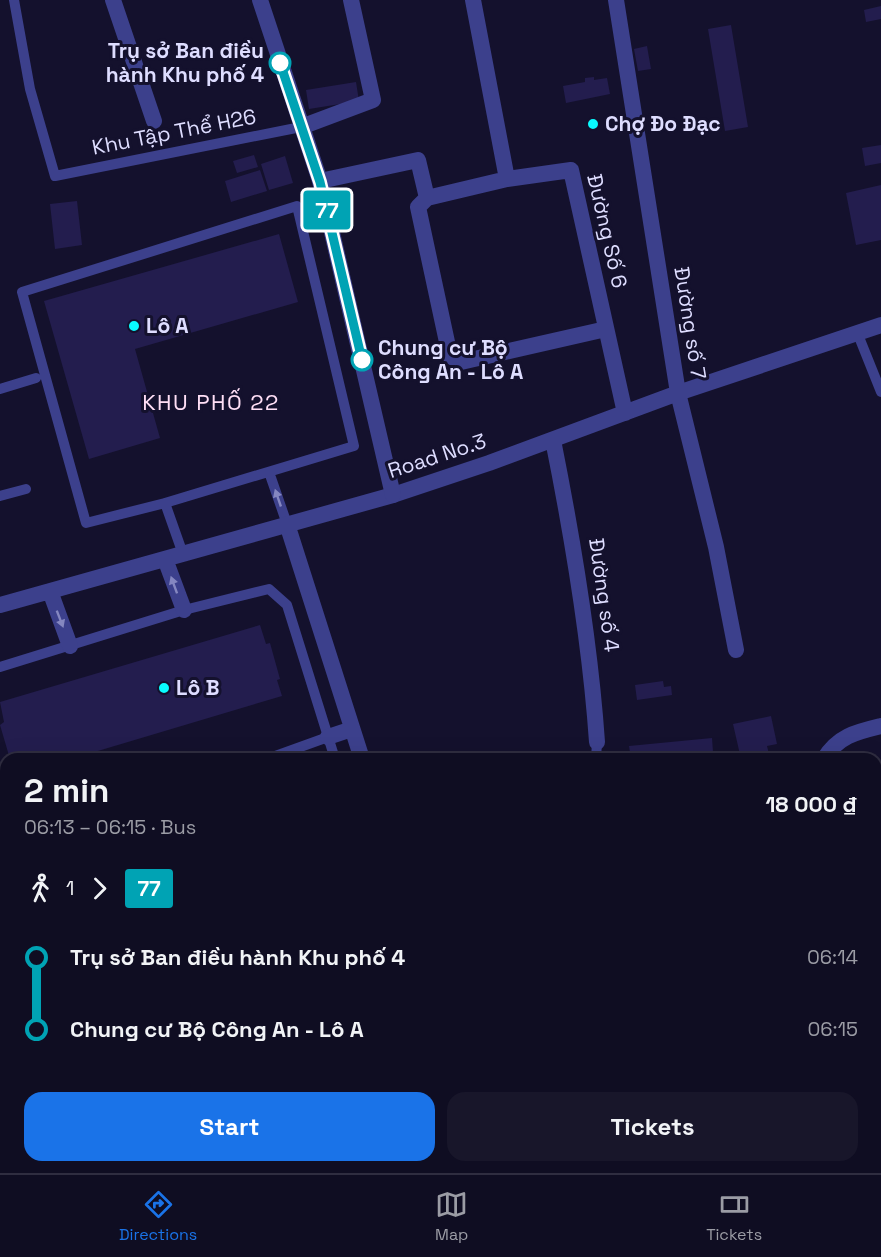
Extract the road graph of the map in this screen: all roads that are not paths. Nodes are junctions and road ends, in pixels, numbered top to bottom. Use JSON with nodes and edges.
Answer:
{"nodes":[{"id":1,"x":14,"y":0,"type":"edge"},
{"id":2,"x":113,"y":0,"type":"edge"},
{"id":3,"x":260,"y":0,"type":"edge"},
{"id":4,"x":351,"y":0,"type":"edge"},
{"id":5,"x":473,"y":0,"type":"edge"},
{"id":6,"x":616,"y":0,"type":"edge"},
{"id":7,"x":154,"y":121,"type":"dead end"},
{"id":8,"x":301,"y":127,"type":"junction"},
{"id":9,"x":507,"y":179,"type":"junction"},
{"id":10,"x":320,"y":182,"type":"junction"},
{"id":11,"x":427,"y":198,"type":"junction"},
{"id":12,"x":881,"y":325,"type":"edge"},
{"id":13,"x":606,"y":329,"type":"junction"},
{"id":14,"x":857,"y":332,"type":"junction"},
{"id":15,"x":36,"y":378,"type":"dead end"},
{"id":16,"x":0,"y":389,"type":"edge"},
{"id":17,"x":881,"y":392,"type":"edge"},
{"id":18,"x":678,"y":393,"type":"junction"},
{"id":19,"x":625,"y":413,"type":"junction"},
{"id":20,"x":553,"y":440,"type":"junction"},
{"id":21,"x":269,"y":472,"type":"junction"},
{"id":22,"x":26,"y":489,"type":"dead end"},
{"id":23,"x":393,"y":495,"type":"junction"},
{"id":24,"x":0,"y":496,"type":"edge"},
{"id":25,"x":165,"y":503,"type":"junction"},
{"id":26,"x":287,"y":524,"type":"junction"},
{"id":27,"x":183,"y":554,"type":"junction"},
{"id":28,"x":165,"y":559,"type":"junction"},
{"id":29,"x":50,"y":591,"type":"junction"},
{"id":30,"x":0,"y":605,"type":"edge"},
{"id":31,"x":184,"y":610,"type":"junction"},
{"id":32,"x":70,"y":646,"type":"junction"},
{"id":33,"x":736,"y":650,"type":"dead end"},
{"id":34,"x":0,"y":667,"type":"edge"},
{"id":35,"x":881,"y":726,"type":"edge"},
{"id":36,"x":352,"y":729,"type":"junction"},
{"id":37,"x":328,"y":737,"type":"junction"},
{"id":38,"x":597,"y":742,"type":"joint"},
{"id":39,"x":284,"y":753,"type":"edge"},
{"id":40,"x":333,"y":753,"type":"edge"},
{"id":41,"x":360,"y":753,"type":"edge"},
{"id":42,"x":596,"y":753,"type":"edge"},
{"id":43,"x":828,"y":753,"type":"edge"}],
"edges":[{"from":1,"to":8,"type":"lane","name":"Khu Tập Thể H26"},
{"from":2,"to":7,"type":"street"},
{"from":3,"to":8,"type":"street"},
{"from":4,"to":8,"type":"street"},
{"from":5,"to":9,"type":"street"},
{"from":6,"to":18,"type":"street","name":"Đường số 7"},
{"from":8,"to":10,"type":"street"},
{"from":9,"to":11,"type":"street","name":"Đường Số 6"},
{"from":9,"to":13,"type":"street","name":"Đường Số 6"},
{"from":10,"to":11,"type":"street"},
{"from":10,"to":23,"type":"street"},
{"from":11,"to":13,"type":"street"},
{"from":12,"to":14,"type":"street","name":"Road No.3"},
{"from":13,"to":19,"type":"street","name":"Đường Số 6"},
{"from":14,"to":17,"type":"lane"},
{"from":14,"to":18,"type":"street","name":"Road No.3"},
{"from":15,"to":16,"type":"lane"},
{"from":18,"to":19,"type":"street","name":"Road No.3"},
{"from":18,"to":33,"type":"street","name":"Đường số 7"},
{"from":19,"to":20,"type":"street","name":"Road No.3"},
{"from":20,"to":23,"type":"street","name":"Road No.3"},
{"from":20,"to":38,"type":"street","name":"Đường số 4"},
{"from":21,"to":25,"type":"lane"},
{"from":21,"to":25,"type":"lane"},
{"from":26,"to":21,"type":"lane","one_way":true},
{"from":22,"to":24,"type":"lane"},
{"from":23,"to":26,"type":"street","name":"Road No.3"},
{"from":25,"to":27,"type":"lane"},
{"from":26,"to":27,"type":"street","name":"Road No.3"},
{"from":26,"to":36,"type":"street"},
{"from":27,"to":28,"type":"street","name":"Road No.3"},
{"from":28,"to":29,"type":"street","name":"Road No.3"},
{"from":31,"to":28,"type":"street","one_way":true},
{"from":29,"to":30,"type":"street","name":"Road No.3"},
{"from":29,"to":32,"type":"street","one_way":true},
{"from":31,"to":32,"type":"lane"},
{"from":31,"to":37,"type":"lane"},
{"from":32,"to":34,"type":"lane"},
{"from":35,"to":43,"type":"street"},
{"from":36,"to":37,"type":"street"},
{"from":36,"to":41,"type":"street"},
{"from":37,"to":39,"type":"lane"},
{"from":37,"to":40,"type":"lane"},
{"from":38,"to":42,"type":"lane","name":"Đường số 4"}]}
